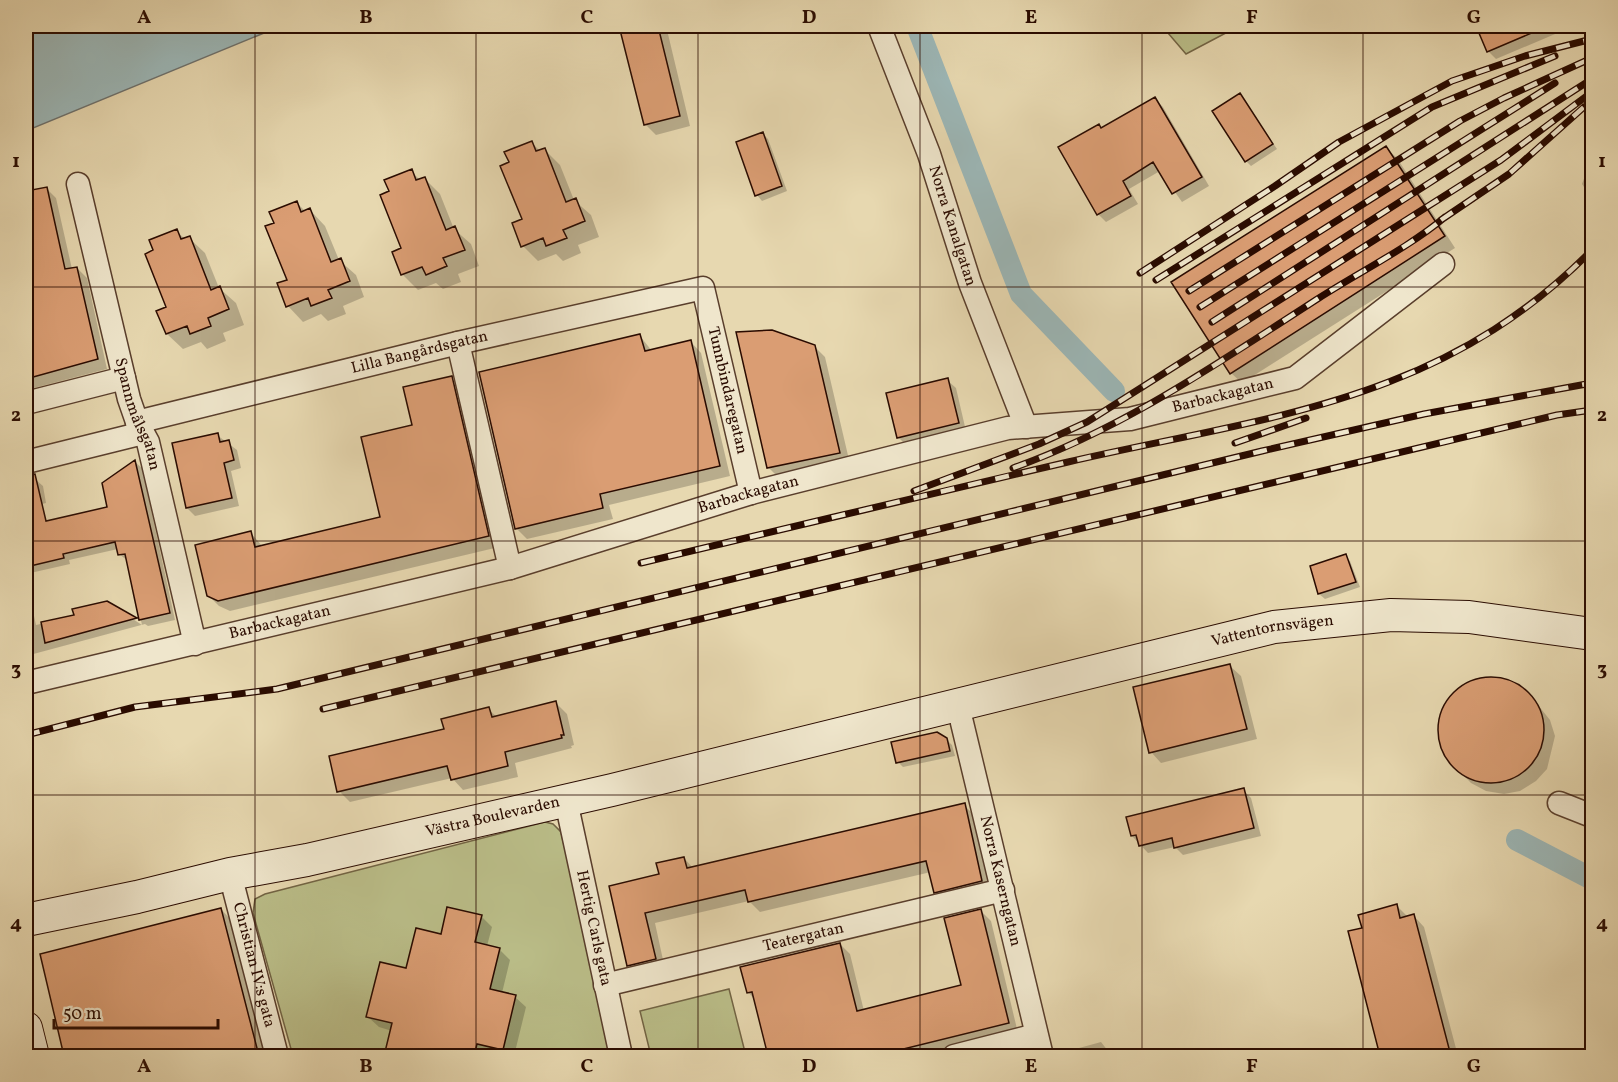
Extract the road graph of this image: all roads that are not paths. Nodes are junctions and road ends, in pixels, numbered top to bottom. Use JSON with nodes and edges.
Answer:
{"nodes":[{"id":1,"x":879,"y":26,"type":"edge"},
{"id":2,"x":78,"y":184,"type":"dead end"},
{"id":3,"x":1443,"y":264,"type":"dead end"},
{"id":4,"x":703,"y":288,"type":"joint"},
{"id":5,"x":458,"y":343,"type":"junction"},
{"id":6,"x":124,"y":378,"type":"junction"},
{"id":7,"x":26,"y":404,"type":"edge"},
{"id":8,"x":140,"y":427,"type":"junction"},
{"id":9,"x":1026,"y":427,"type":"junction"},
{"id":10,"x":26,"y":462,"type":"edge"},
{"id":11,"x":752,"y":493,"type":"junction"},
{"id":12,"x":510,"y":568,"type":"junction"},
{"id":13,"x":1593,"y":634,"type":"edge"},
{"id":14,"x":195,"y":644,"type":"junction"},
{"id":15,"x":26,"y":683,"type":"edge"},
{"id":16,"x":958,"y":706,"type":"junction"},
{"id":17,"x":566,"y":801,"type":"junction"},
{"id":18,"x":1559,"y":803,"type":"dead end"},
{"id":19,"x":1593,"y":816,"type":"edge"},
{"id":20,"x":231,"y":874,"type":"junction"},
{"id":21,"x":1003,"y":890,"type":"junction"},
{"id":22,"x":26,"y":920,"type":"edge"},
{"id":23,"x":605,"y":985,"type":"junction"},
{"id":24,"x":26,"y":1028,"type":"edge"},
{"id":25,"x":1036,"y":1035,"type":"junction"},
{"id":26,"x":33,"y":1056,"type":"edge"},
{"id":27,"x":277,"y":1056,"type":"edge"},
{"id":28,"x":621,"y":1056,"type":"edge"},
{"id":29,"x":954,"y":1056,"type":"edge"},
{"id":30,"x":1042,"y":1056,"type":"edge"}],
"edges":[{"from":1,"to":9,"type":"street","name":"Norra Kanalgatan"},
{"from":2,"to":6,"type":"street","name":"Spannmålsgatan"},
{"from":3,"to":9,"type":"street","name":"Barbackagatan"},
{"from":4,"to":5,"type":"street","name":"Lilla Bangårdsgatan"},
{"from":4,"to":11,"type":"street","name":"Tunnbindaregatan"},
{"from":5,"to":8,"type":"street","name":"Lilla Bangårdsgatan"},
{"from":5,"to":12,"type":"street"},
{"from":6,"to":7,"type":"street"},
{"from":6,"to":8,"type":"street","name":"Spannmålsgatan"},
{"from":8,"to":10,"type":"street","name":"Lilla Bangårdsgatan"},
{"from":8,"to":14,"type":"street","name":"Spannmålsgatan"},
{"from":9,"to":11,"type":"street","name":"Barbackagatan"},
{"from":11,"to":12,"type":"street","name":"Barbackagatan"},
{"from":12,"to":14,"type":"street","name":"Barbackagatan"},
{"from":13,"to":16,"type":"street","name":"Vattentornsvägen"},
{"from":14,"to":15,"type":"street","name":"Barbackagatan"},
{"from":16,"to":17,"type":"street","name":"Västra Boulevarden"},
{"from":16,"to":21,"type":"street","name":"Norra Kaserngatan"},
{"from":17,"to":20,"type":"street","name":"Västra Boulevarden"},
{"from":17,"to":23,"type":"street","name":"Hertig Carls gata"},
{"from":18,"to":19,"type":"street"},
{"from":20,"to":22,"type":"street","name":"Västra Boulevarden"},
{"from":20,"to":27,"type":"street","name":"Christian IV:s gata"},
{"from":21,"to":23,"type":"street","name":"Teatergatan"},
{"from":21,"to":25,"type":"street","name":"Norra Kaserngatan"},
{"from":23,"to":28,"type":"street","name":"Hertig Carls gata"},
{"from":24,"to":26,"type":"street"},
{"from":25,"to":29,"type":"street"},
{"from":25,"to":30,"type":"street","name":"Norra Kaserngatan"}]}
